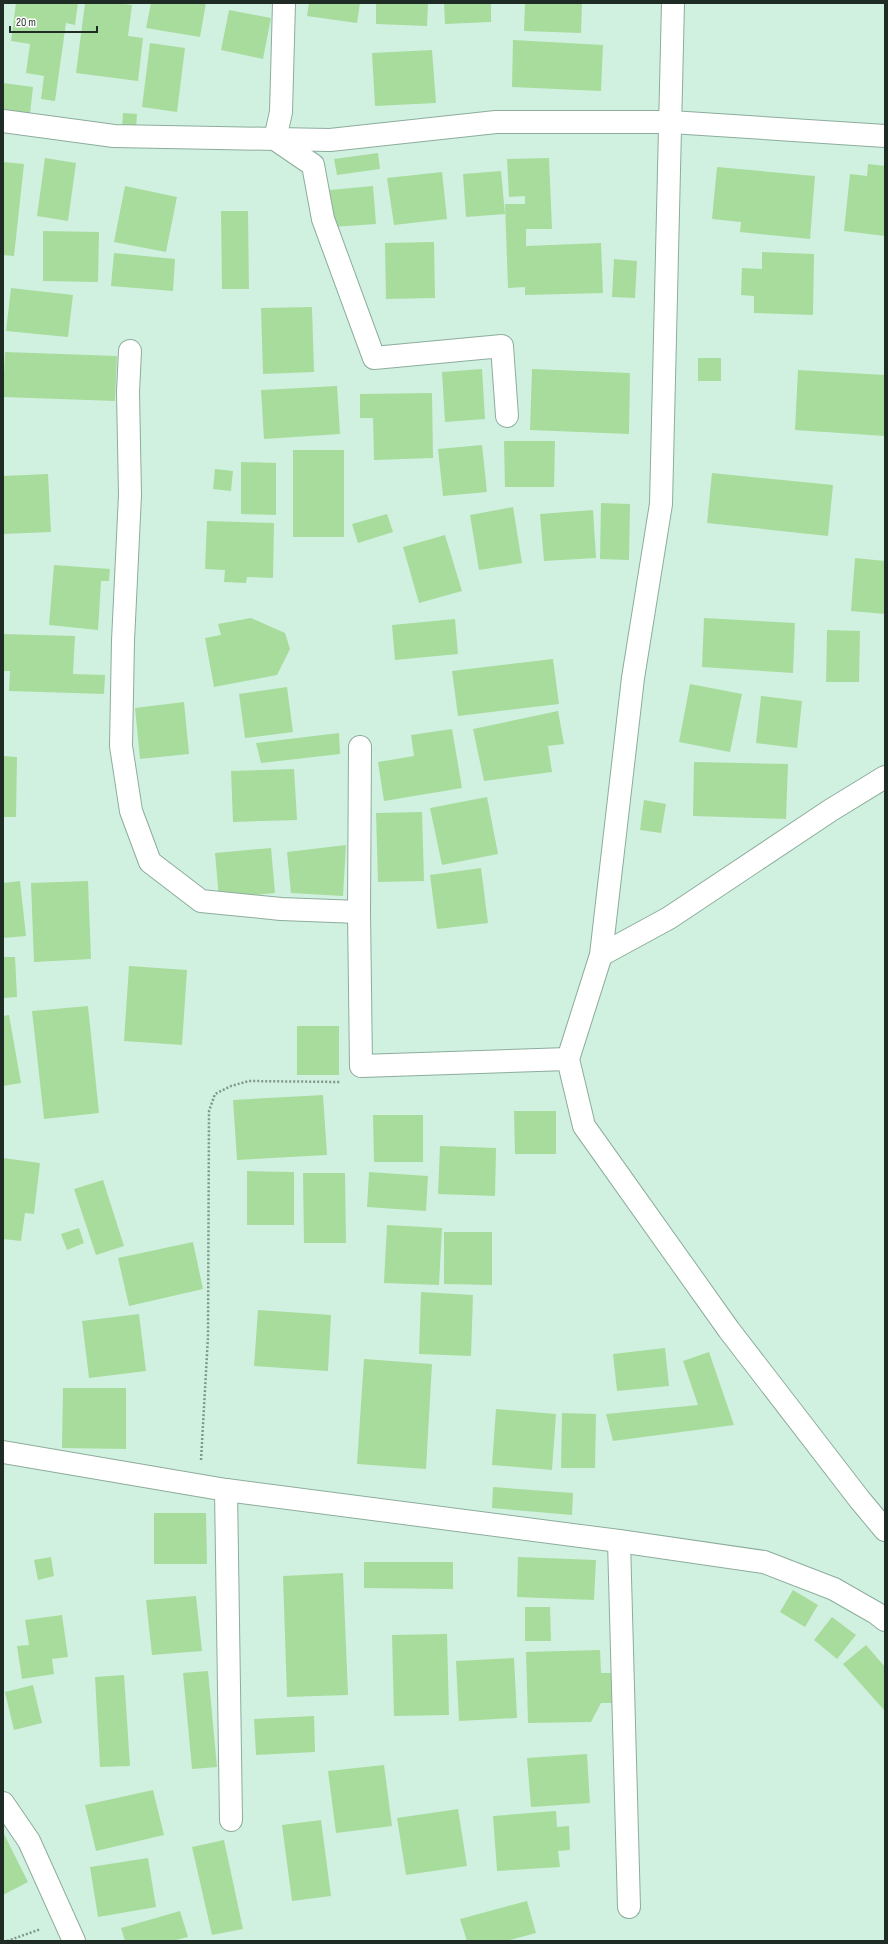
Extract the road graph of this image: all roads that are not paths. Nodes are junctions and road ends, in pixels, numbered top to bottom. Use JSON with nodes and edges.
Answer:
{"nodes":[{"id":1,"x":284,"y":3,"type":"edge"},
{"id":2,"x":673,"y":3,"type":"edge"},
{"id":3,"x":3,"y":121,"type":"edge"},
{"id":4,"x":671,"y":122,"type":"junction"},
{"id":5,"x":885,"y":136,"type":"edge"},
{"id":6,"x":275,"y":139,"type":"junction"},
{"id":7,"x":130,"y":351,"type":"dead end"},
{"id":8,"x":507,"y":416,"type":"dead end"},
{"id":9,"x":360,"y":746,"type":"dead end"},
{"id":10,"x":885,"y":777,"type":"edge"},
{"id":11,"x":359,"y":912,"type":"junction"},
{"id":12,"x":601,"y":955,"type":"junction"},
{"id":13,"x":568,"y":1059,"type":"junction"},
{"id":14,"x":3,"y":1452,"type":"edge"},
{"id":15,"x":226,"y":1490,"type":"junction"},
{"id":16,"x":885,"y":1530,"type":"edge"},
{"id":17,"x":619,"y":1541,"type":"junction"},
{"id":18,"x":885,"y":1620,"type":"edge"},
{"id":19,"x":3,"y":1803,"type":"edge"},
{"id":20,"x":231,"y":1820,"type":"dead end"},
{"id":21,"x":629,"y":1907,"type":"dead end"},
{"id":22,"x":74,"y":1941,"type":"edge"}],
"edges":[{"from":1,"to":6,"type":"street"},
{"from":2,"to":4,"type":"street"},
{"from":3,"to":6,"type":"street"},
{"from":4,"to":5,"type":"street"},
{"from":4,"to":6,"type":"street"},
{"from":4,"to":12,"type":"street"},
{"from":6,"to":8,"type":"street"},
{"from":7,"to":11,"type":"street"},
{"from":9,"to":11,"type":"street"},
{"from":10,"to":12,"type":"street"},
{"from":11,"to":13,"type":"street"},
{"from":12,"to":13,"type":"street"},
{"from":13,"to":16,"type":"street"},
{"from":14,"to":15,"type":"street"},
{"from":15,"to":17,"type":"street"},
{"from":15,"to":20,"type":"street"},
{"from":17,"to":18,"type":"street"},
{"from":17,"to":21,"type":"street"},
{"from":19,"to":22,"type":"street"}]}
